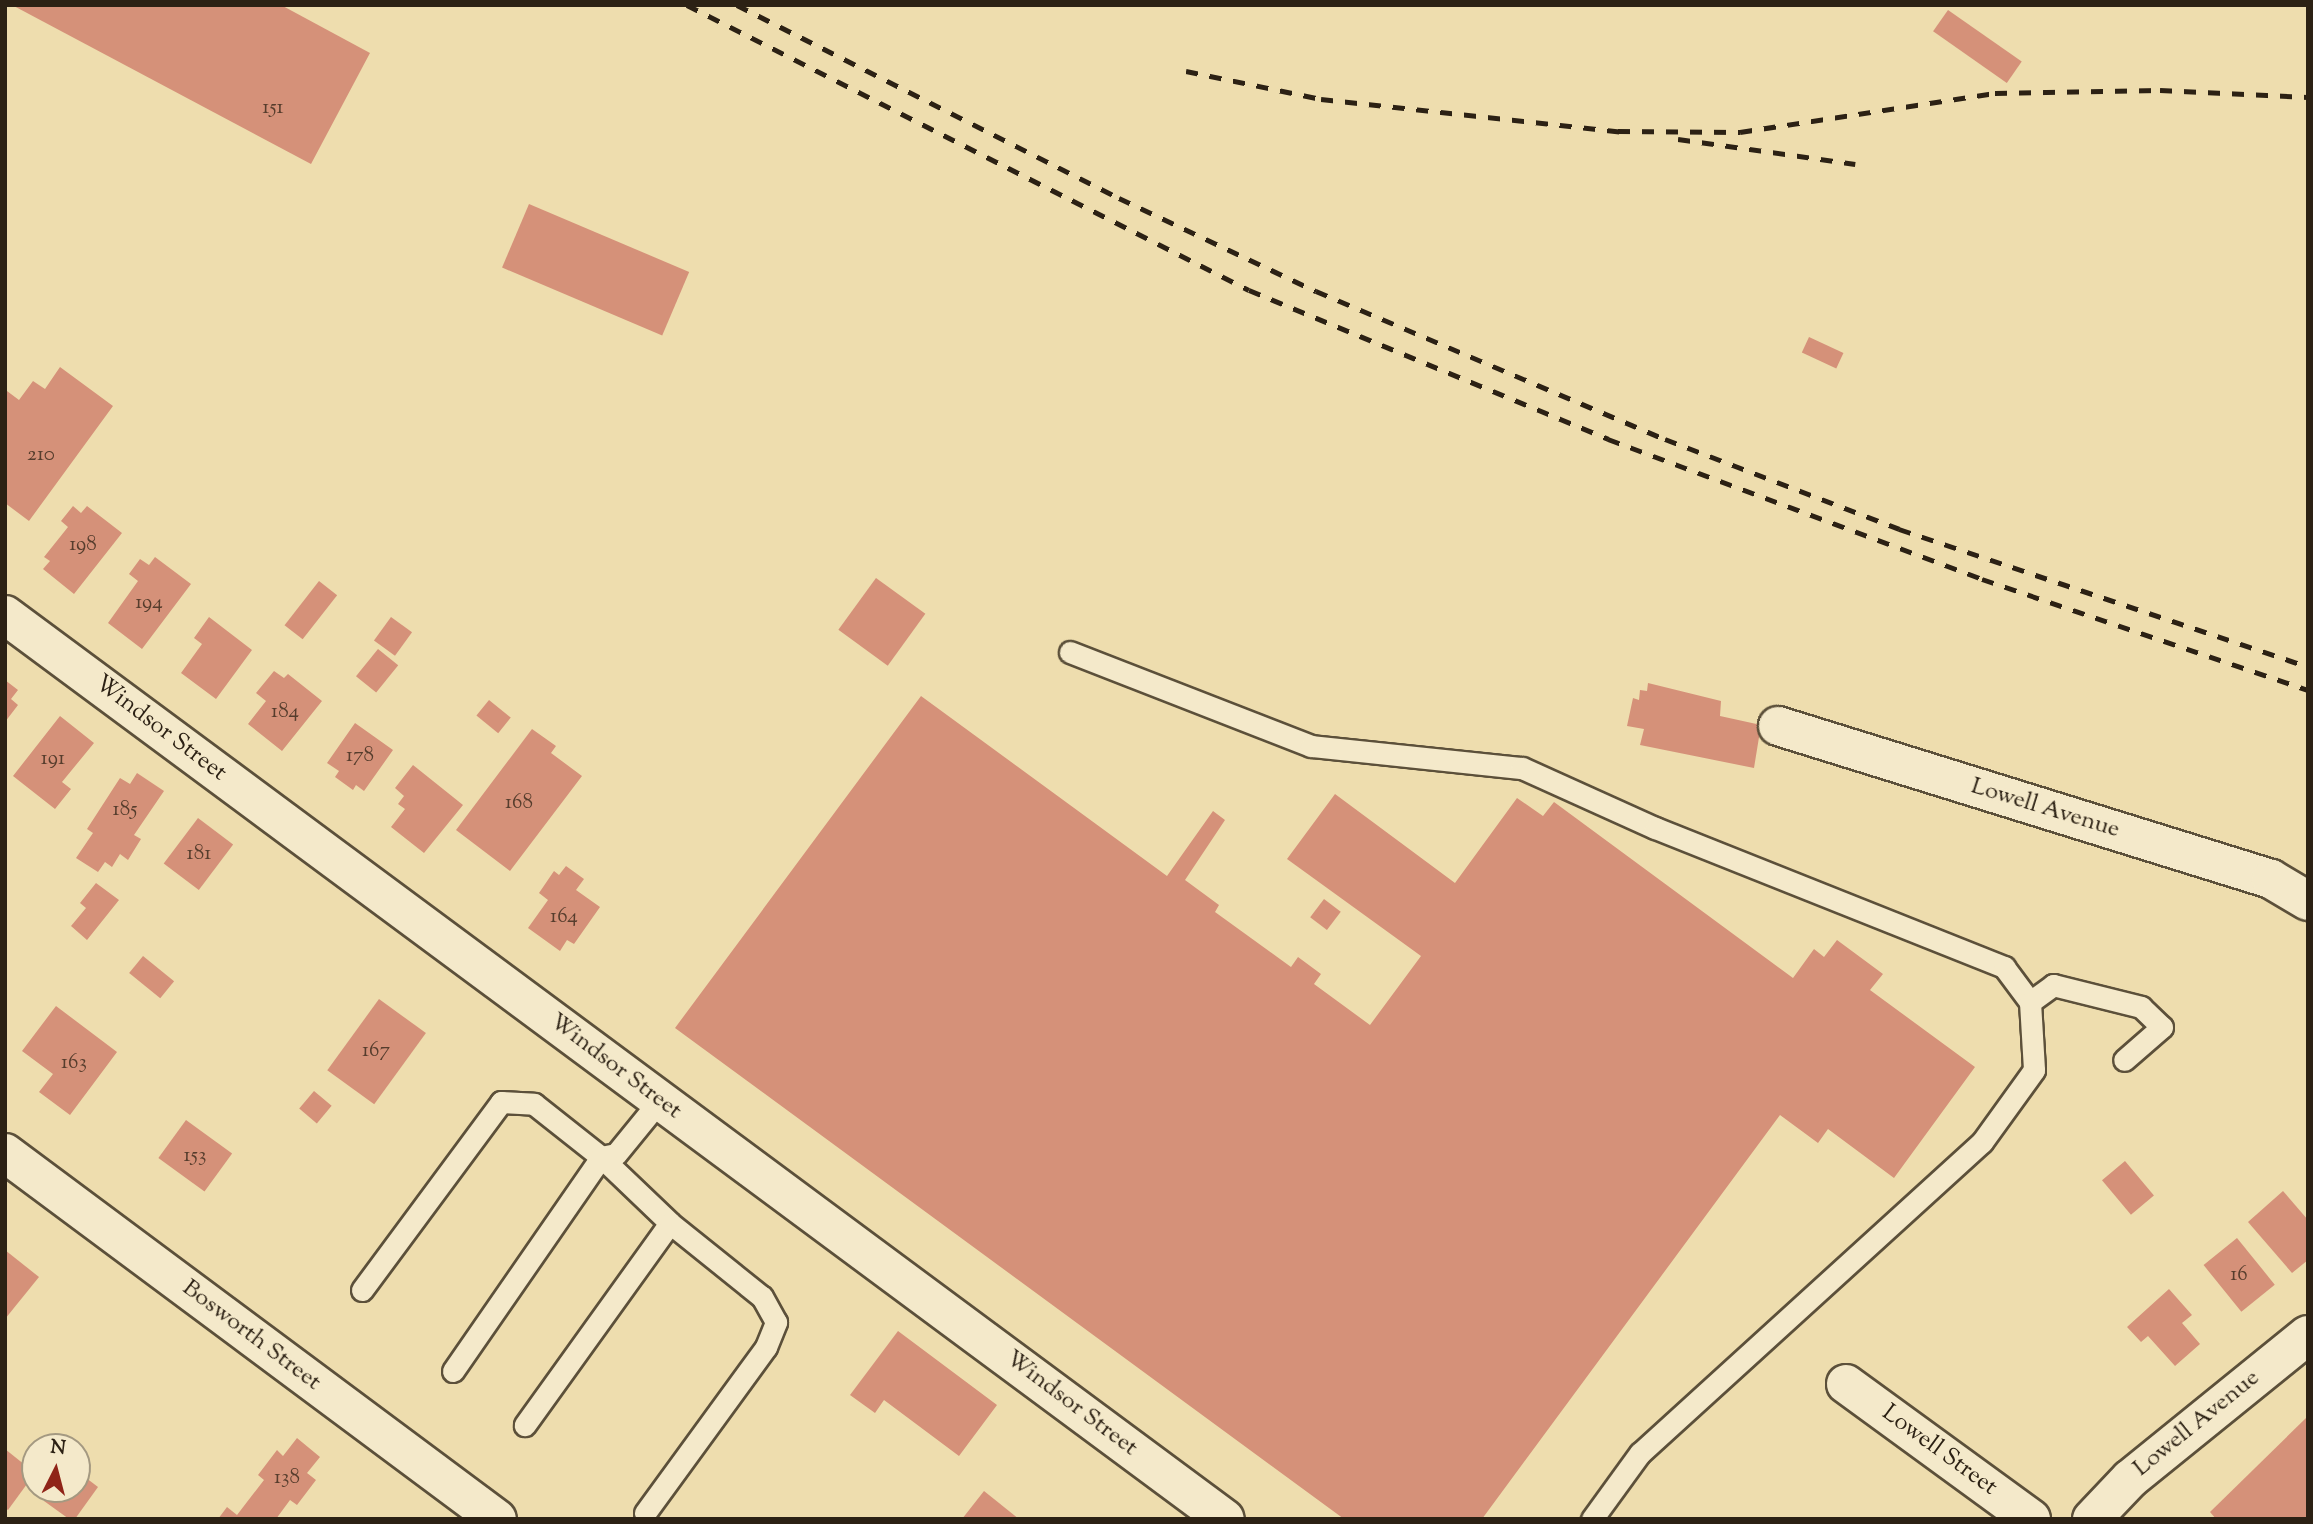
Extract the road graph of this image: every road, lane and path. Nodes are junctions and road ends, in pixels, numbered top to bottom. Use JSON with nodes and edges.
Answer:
{"nodes":[{"id":1,"x":5,"y":615,"type":"edge"},
{"id":2,"x":1070,"y":652,"type":"dead end"},
{"id":3,"x":1778,"y":726,"type":"dead end"},
{"id":4,"x":2308,"y":901,"type":"edge"},
{"id":5,"x":2030,"y":1002,"type":"junction"},
{"id":6,"x":2124,"y":1060,"type":"dead end"},
{"id":7,"x":660,"y":1100,"type":"junction"},
{"id":8,"x":5,"y":1153,"type":"edge"},
{"id":9,"x":601,"y":1157,"type":"junction"},
{"id":10,"x":670,"y":1223,"type":"junction"},
{"id":11,"x":362,"y":1290,"type":"dead end"},
{"id":12,"x":2308,"y":1335,"type":"edge"},
{"id":13,"x":453,"y":1371,"type":"dead end"},
{"id":14,"x":1846,"y":1384,"type":"dead end"},
{"id":15,"x":525,"y":1425,"type":"dead end"},
{"id":16,"x":645,"y":1513,"type":"dead end"},
{"id":17,"x":497,"y":1519,"type":"edge"},
{"id":18,"x":1225,"y":1519,"type":"edge"},
{"id":19,"x":1592,"y":1519,"type":"edge"},
{"id":20,"x":2031,"y":1519,"type":"edge"},
{"id":21,"x":2092,"y":1519,"type":"edge"}],
"edges":[{"from":1,"to":7,"type":"street","name":"Windsor Street"},
{"from":2,"to":5,"type":"lane"},
{"from":3,"to":4,"type":"street","name":"Lowell Avenue"},
{"from":5,"to":6,"type":"lane"},
{"from":5,"to":19,"type":"lane"},
{"from":7,"to":9,"type":"lane"},
{"from":7,"to":18,"type":"street","name":"Windsor Street"},
{"from":8,"to":17,"type":"street","name":"Bosworth Street"},
{"from":9,"to":10,"type":"lane"},
{"from":9,"to":11,"type":"lane"},
{"from":9,"to":13,"type":"lane"},
{"from":10,"to":15,"type":"lane"},
{"from":10,"to":16,"type":"lane"},
{"from":12,"to":21,"type":"street","name":"Lowell Avenue"},
{"from":14,"to":20,"type":"street","name":"Lowell Street"}]}
